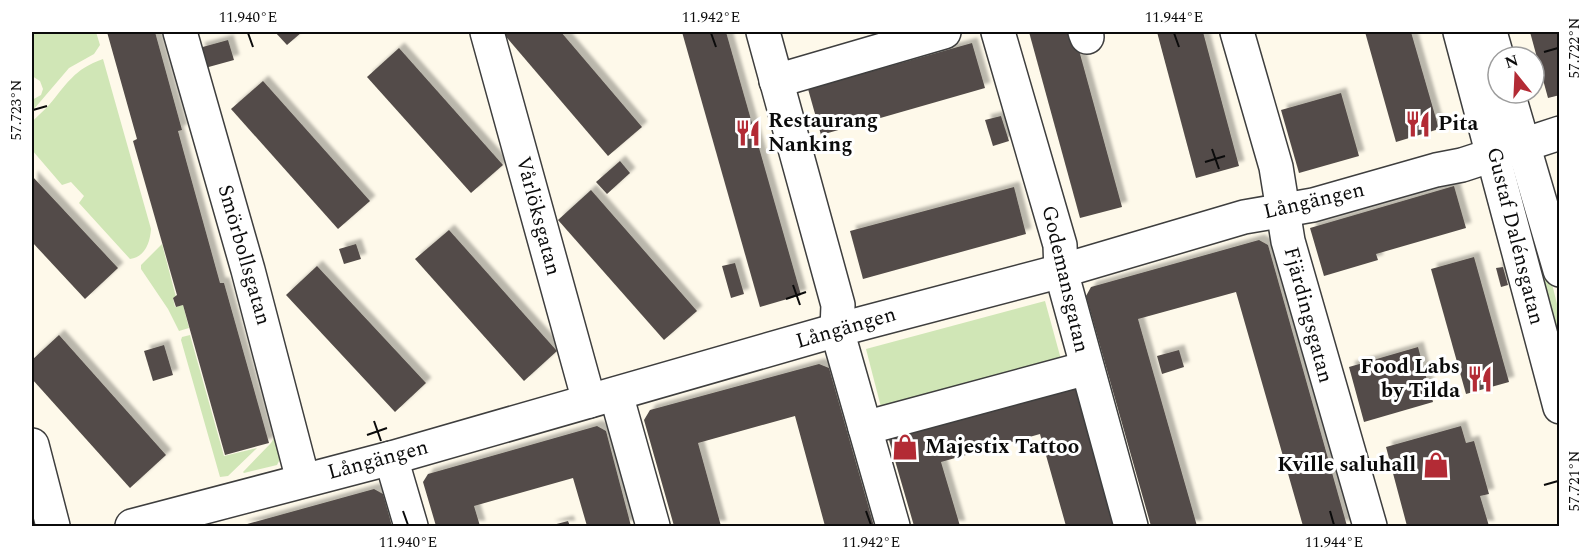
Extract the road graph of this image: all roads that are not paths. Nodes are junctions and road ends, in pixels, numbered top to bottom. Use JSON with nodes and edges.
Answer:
{"nodes":[{"id":1,"x":180,"y":32,"type":"edge"},
{"id":2,"x":487,"y":32,"type":"edge"},
{"id":3,"x":763,"y":32,"type":"edge"},
{"id":4,"x":944,"y":32,"type":"edge"},
{"id":5,"x":998,"y":32,"type":"edge"},
{"id":6,"x":1237,"y":32,"type":"edge"},
{"id":7,"x":1460,"y":32,"type":"edge"},
{"id":8,"x":776,"y":81,"type":"junction"},
{"id":9,"x":1508,"y":105,"type":"edge"},
{"id":10,"x":1560,"y":133,"type":"edge"},
{"id":11,"x":1509,"y":148,"type":"junction"},
{"id":12,"x":1281,"y":211,"type":"junction"},
{"id":13,"x":1560,"y":270,"type":"edge"},
{"id":14,"x":1060,"y":271,"type":"junction"},
{"id":15,"x":837,"y":330,"type":"junction"},
{"id":16,"x":1087,"y":369,"type":"junction"},
{"id":17,"x":602,"y":398,"type":"junction"},
{"id":18,"x":1560,"y":407,"type":"edge"},
{"id":19,"x":865,"y":428,"type":"junction"},
{"id":20,"x":32,"y":445,"type":"edge"},
{"id":21,"x":391,"y":458,"type":"junction"},
{"id":22,"x":303,"y":480,"type":"junction"},
{"id":23,"x":169,"y":522,"type":"edge"},
{"id":24,"x":53,"y":526,"type":"edge"},
{"id":25,"x":132,"y":526,"type":"edge"},
{"id":26,"x":411,"y":526,"type":"edge"},
{"id":27,"x":653,"y":526,"type":"edge"},
{"id":28,"x":893,"y":526,"type":"edge"},
{"id":29,"x":1131,"y":526,"type":"edge"},
{"id":30,"x":1370,"y":526,"type":"edge"}],
"edges":[{"from":1,"to":22,"type":"street","name":"Smörbollsgatan"},
{"from":2,"to":17,"type":"street","name":"Vårlöksgatan"},
{"from":3,"to":8,"type":"street"},
{"from":4,"to":8,"type":"street"},
{"from":5,"to":14,"type":"street","name":"Godemansgatan"},
{"from":6,"to":12,"type":"street","name":"Fjärdingsgatan"},
{"from":7,"to":11,"type":"street","name":"Gustaf Dalénsgatan"},
{"from":8,"to":15,"type":"street"},
{"from":9,"to":11,"type":"street","name":"Gustaf Dalénsgatan"},
{"from":10,"to":11,"type":"street","name":"Långängen"},
{"from":11,"to":12,"type":"street","name":"Långängen"},
{"from":11,"to":13,"type":"street","name":"Gustaf Dalénsgatan"},
{"from":11,"to":18,"type":"street","name":"Gustaf Dalénsgatan"},
{"from":12,"to":14,"type":"street","name":"Långängen"},
{"from":12,"to":30,"type":"street","name":"Fjärdingsgatan"},
{"from":14,"to":15,"type":"street","name":"Långängen"},
{"from":14,"to":16,"type":"street","name":"Godemansgatan"},
{"from":15,"to":17,"type":"street","name":"Långängen"},
{"from":15,"to":19,"type":"street"},
{"from":16,"to":19,"type":"street"},
{"from":16,"to":29,"type":"street","name":"Godemansgatan"},
{"from":17,"to":21,"type":"street","name":"Långängen"},
{"from":17,"to":27,"type":"street","name":"Vårlöksgatan"},
{"from":19,"to":28,"type":"street"},
{"from":20,"to":24,"type":"street"},
{"from":21,"to":22,"type":"street","name":"Långängen"},
{"from":21,"to":26,"type":"street"},
{"from":22,"to":23,"type":"street","name":"Långängen"},
{"from":23,"to":25,"type":"street","name":"Långängen"}]}
